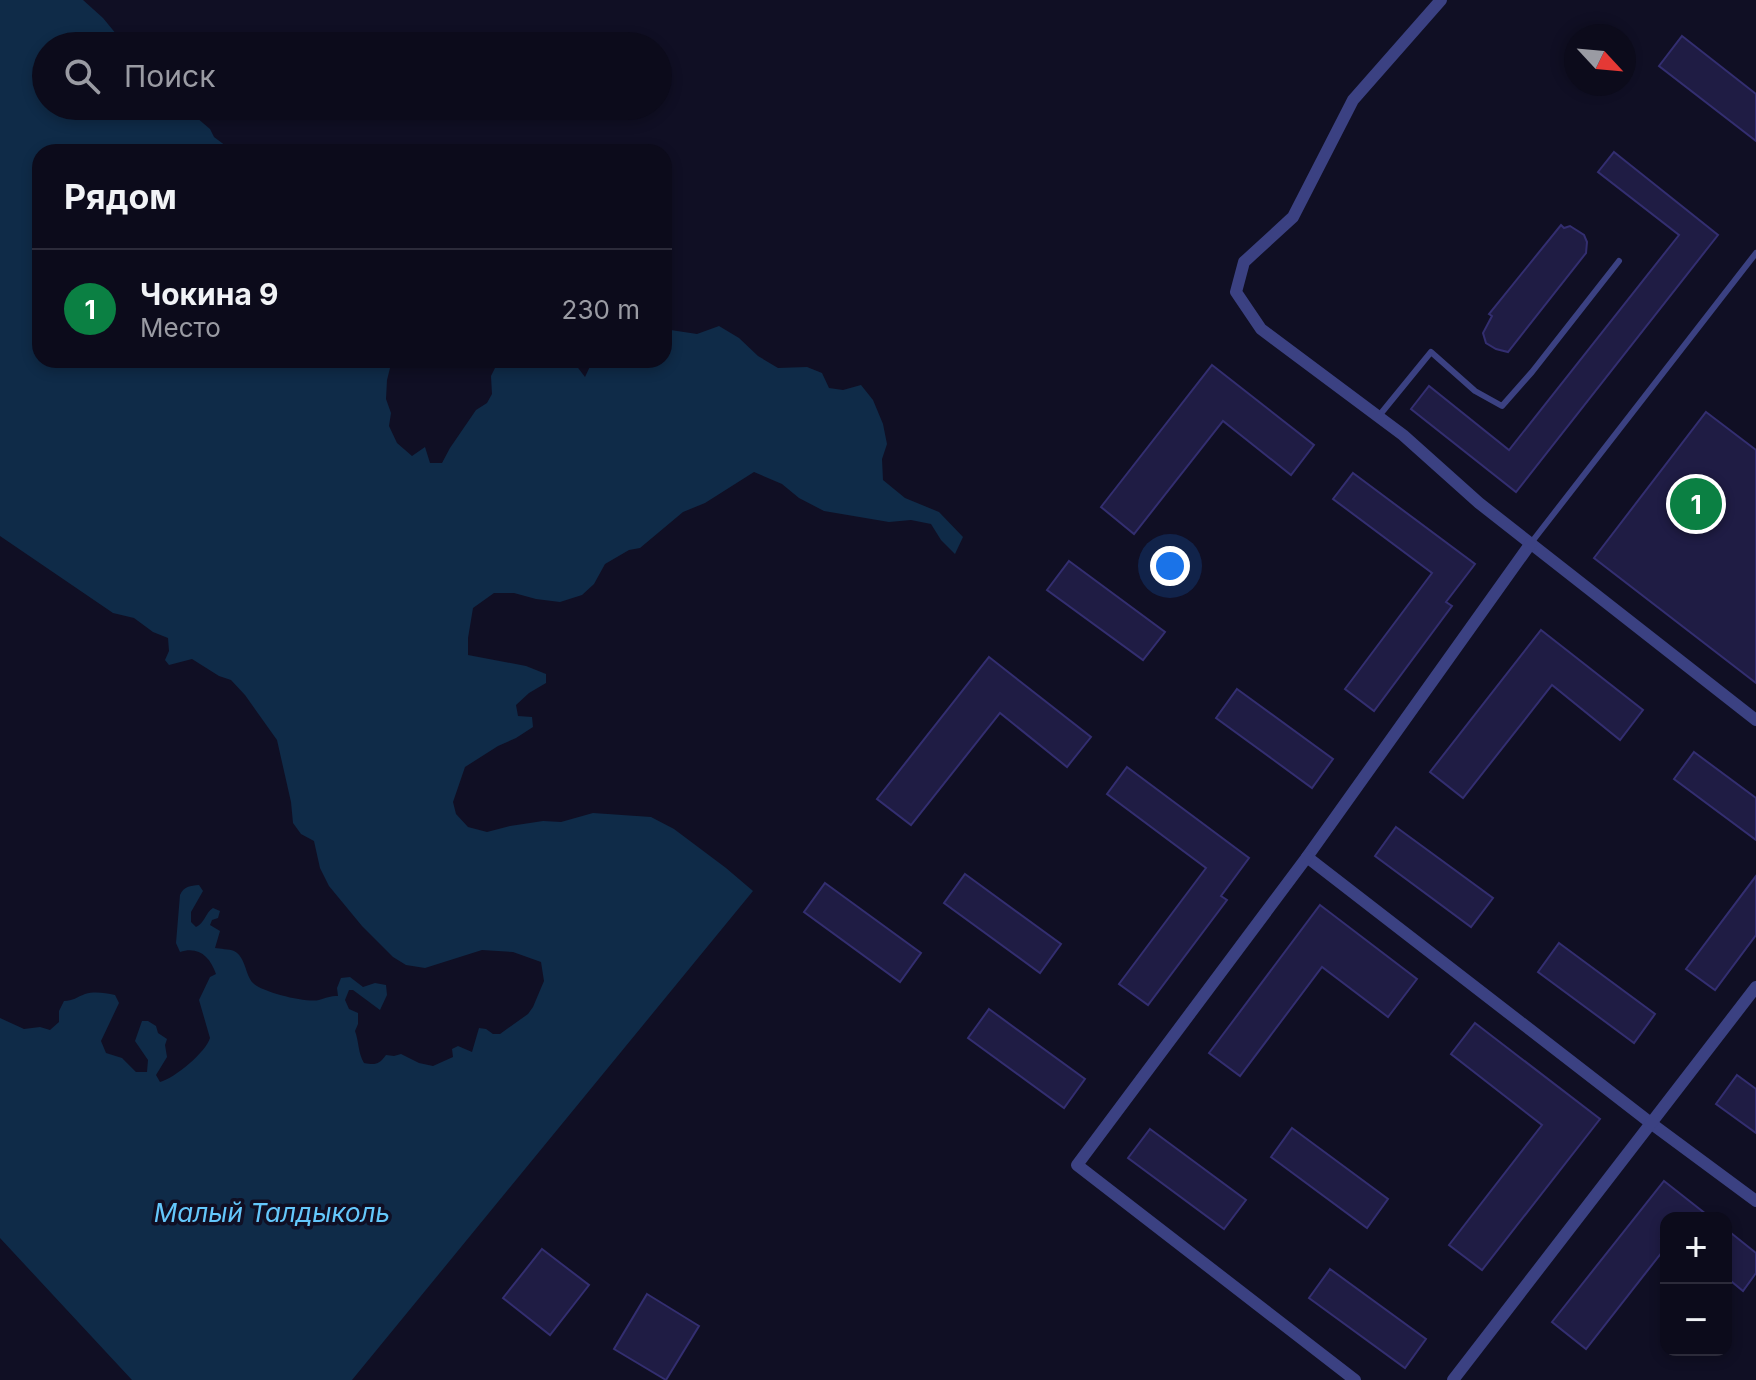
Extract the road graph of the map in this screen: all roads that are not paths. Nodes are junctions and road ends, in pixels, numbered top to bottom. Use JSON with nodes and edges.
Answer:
{"nodes":[{"id":1,"x":1441,"y":0,"type":"edge"},
{"id":2,"x":1756,"y":253,"type":"edge"},
{"id":3,"x":1619,"y":261,"type":"dead end"},
{"id":4,"x":1378,"y":417,"type":"junction"},
{"id":5,"x":1531,"y":543,"type":"junction"},
{"id":6,"x":1756,"y":720,"type":"edge"},
{"id":7,"x":1307,"y":857,"type":"junction"},
{"id":8,"x":1756,"y":987,"type":"edge"},
{"id":9,"x":1652,"y":1124,"type":"junction"},
{"id":10,"x":1756,"y":1201,"type":"edge"},
{"id":11,"x":1355,"y":1380,"type":"edge"},
{"id":12,"x":1453,"y":1380,"type":"edge"}],
"edges":[{"from":1,"to":4,"type":"street"},
{"from":2,"to":5,"type":"lane"},
{"from":3,"to":4,"type":"lane"},
{"from":4,"to":5,"type":"street"},
{"from":5,"to":6,"type":"street"},
{"from":5,"to":7,"type":"street"},
{"from":7,"to":9,"type":"street"},
{"from":7,"to":11,"type":"street"},
{"from":8,"to":9,"type":"street"},
{"from":9,"to":10,"type":"street"},
{"from":9,"to":12,"type":"street"}]}
